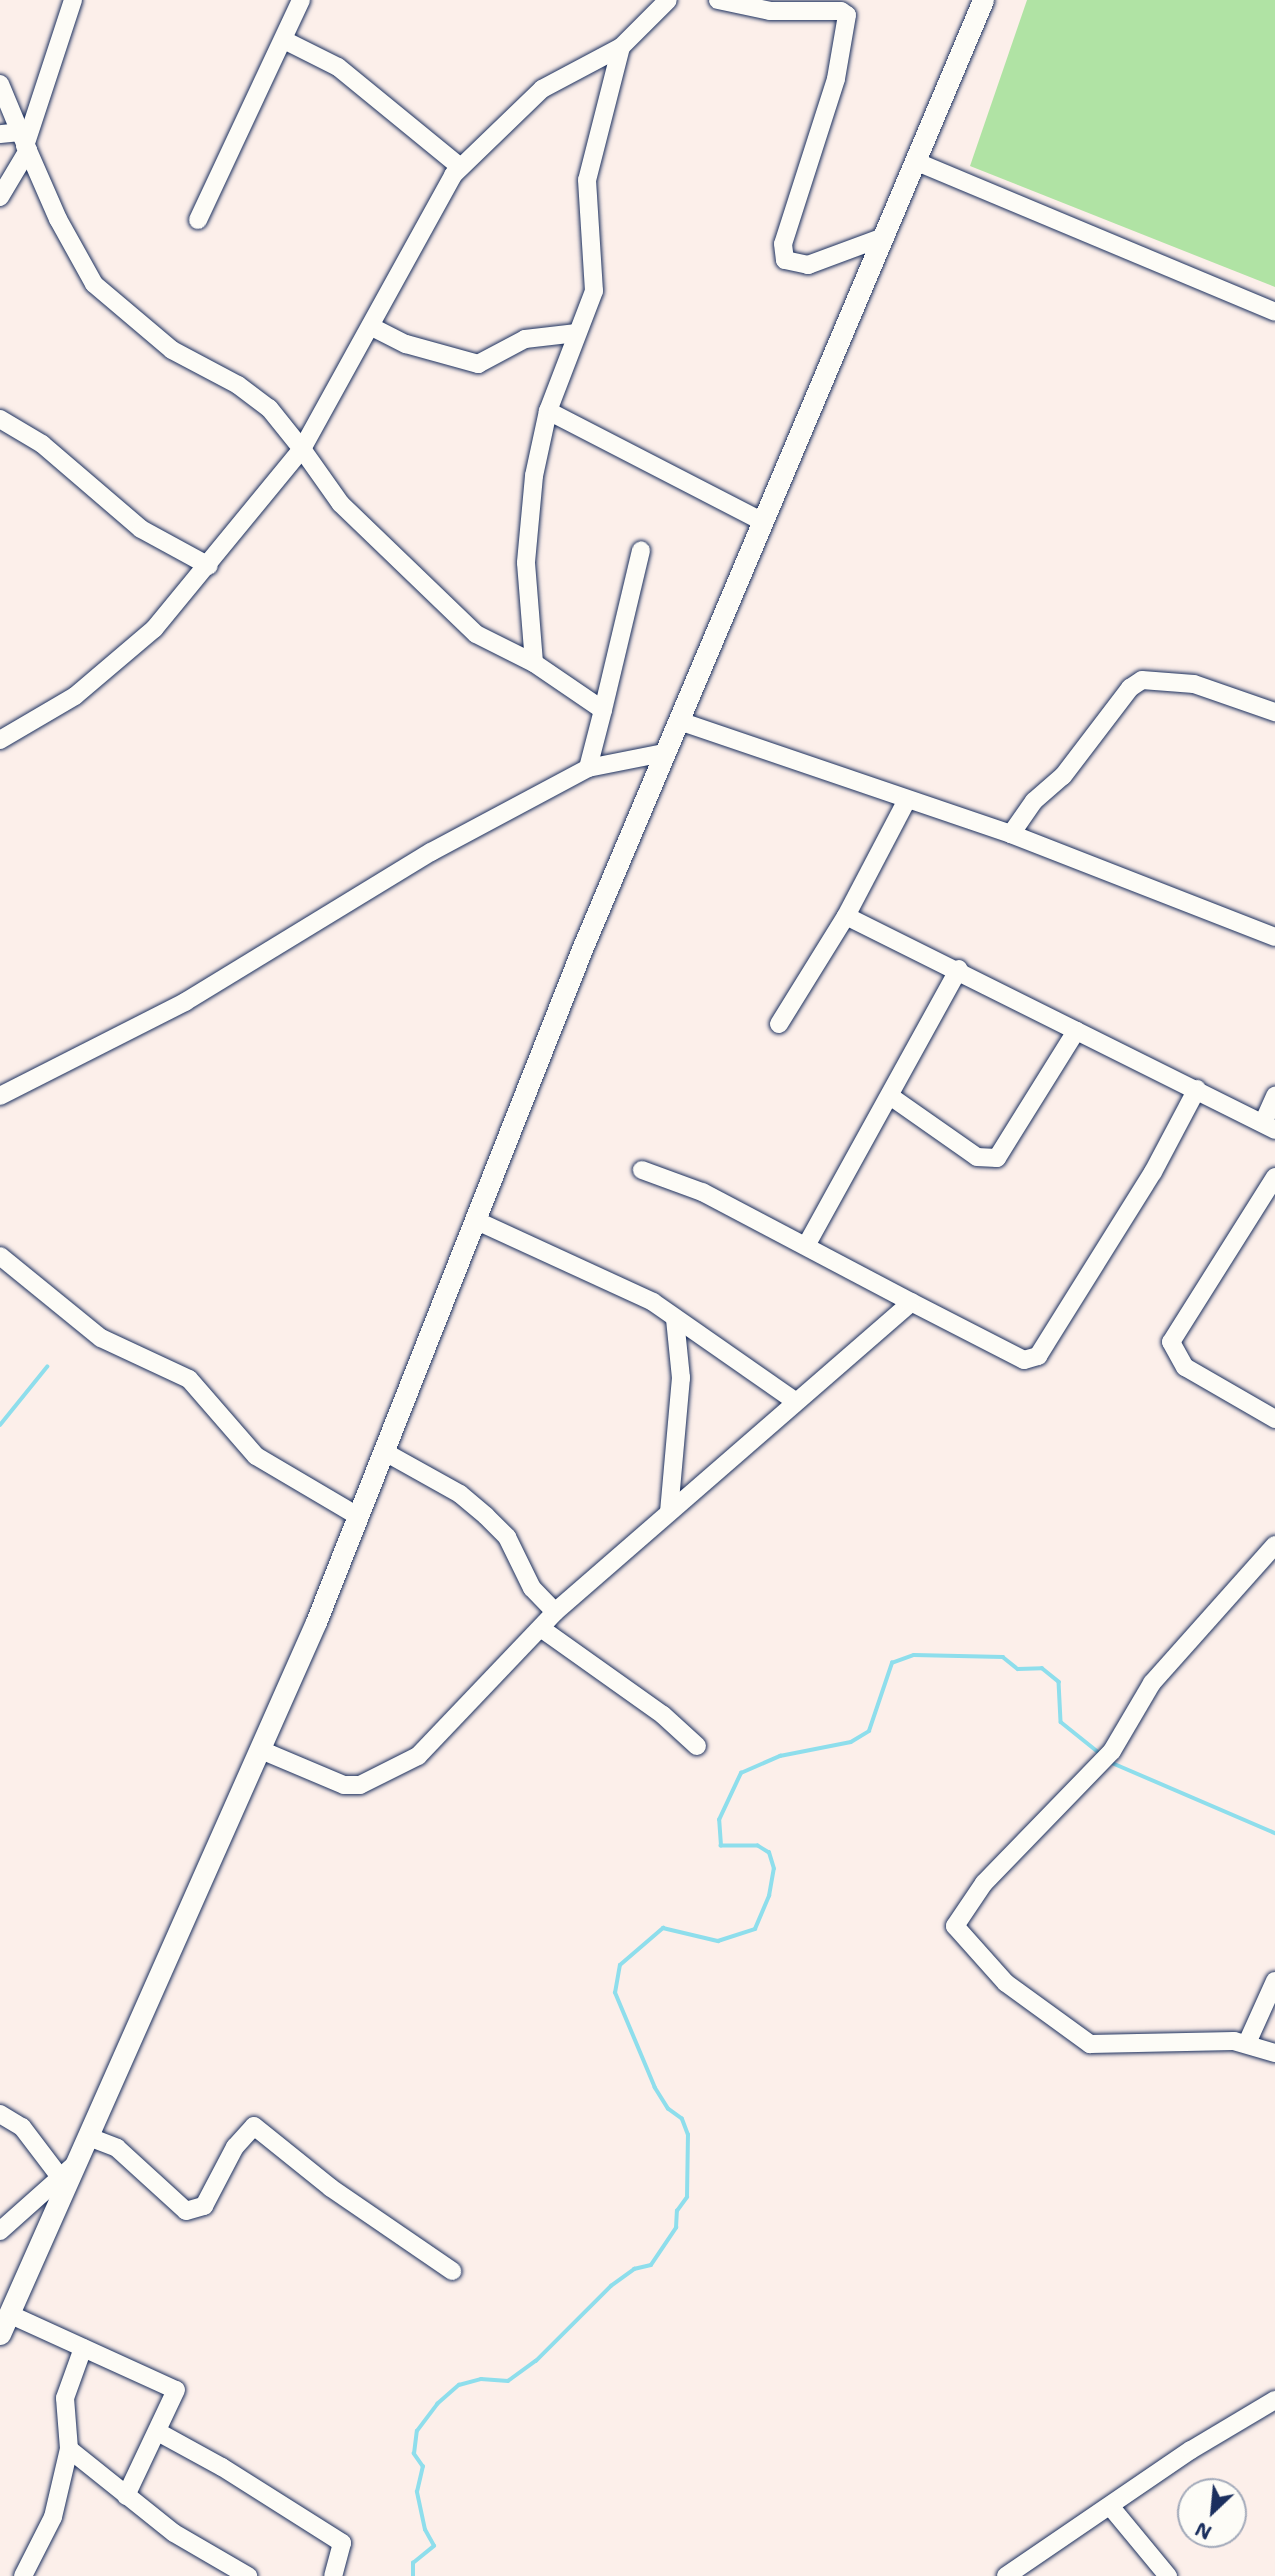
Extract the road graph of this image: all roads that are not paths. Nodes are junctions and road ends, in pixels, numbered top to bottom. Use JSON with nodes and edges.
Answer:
{"nodes":[{"id":1,"x":73,"y":0,"type":"edge"},
{"id":2,"x":301,"y":0,"type":"edge"},
{"id":3,"x":668,"y":0,"type":"edge"},
{"id":4,"x":718,"y":0,"type":"edge"},
{"id":5,"x":983,"y":0,"type":"edge"},
{"id":6,"x":284,"y":40,"type":"junction"},
{"id":7,"x":621,"y":47,"type":"junction"},
{"id":8,"x":0,"y":84,"type":"edge"},
{"id":9,"x":0,"y":134,"type":"edge"},
{"id":10,"x":24,"y":142,"type":"junction"},
{"id":11,"x":917,"y":162,"type":"junction"},
{"id":12,"x":460,"y":167,"type":"junction"},
{"id":13,"x":0,"y":197,"type":"edge"},
{"id":14,"x":198,"y":220,"type":"dead end"},
{"id":15,"x":886,"y":236,"type":"junction"},
{"id":16,"x":1275,"y":312,"type":"edge"},
{"id":17,"x":372,"y":327,"type":"junction"},
{"id":18,"x":577,"y":333,"type":"junction"},
{"id":19,"x":548,"y":411,"type":"junction"},
{"id":20,"x":0,"y":419,"type":"edge"},
{"id":21,"x":302,"y":449,"type":"junction"},
{"id":22,"x":763,"y":522,"type":"junction"},
{"id":23,"x":641,"y":550,"type":"dead end"},
{"id":24,"x":209,"y":566,"type":"junction"},
{"id":25,"x":534,"y":663,"type":"junction"},
{"id":26,"x":603,"y":710,"type":"junction"},
{"id":27,"x":1275,"y":712,"type":"edge"},
{"id":28,"x":679,"y":721,"type":"junction"},
{"id":29,"x":0,"y":740,"type":"edge"},
{"id":30,"x":664,"y":753,"type":"junction"},
{"id":31,"x":588,"y":768,"type":"junction"},
{"id":32,"x":907,"y":800,"type":"junction"},
{"id":33,"x":1012,"y":834,"type":"junction"},
{"id":34,"x":846,"y":916,"type":"junction"},
{"id":35,"x":1275,"y":937,"type":"edge"},
{"id":36,"x":959,"y":969,"type":"junction"},
{"id":37,"x":779,"y":1024,"type":"dead end"},
{"id":38,"x":1076,"y":1031,"type":"junction"},
{"id":39,"x":1197,"y":1089,"type":"junction"},
{"id":40,"x":0,"y":1096,"type":"edge"},
{"id":41,"x":890,"y":1096,"type":"junction"},
{"id":42,"x":1275,"y":1097,"type":"edge"},
{"id":43,"x":1269,"y":1127,"type":"edge"},
{"id":44,"x":642,"y":1170,"type":"dead end"},
{"id":45,"x":1275,"y":1177,"type":"edge"},
{"id":46,"x":475,"y":1220,"type":"junction"},
{"id":47,"x":807,"y":1244,"type":"junction"},
{"id":48,"x":0,"y":1256,"type":"edge"},
{"id":49,"x":911,"y":1302,"type":"junction"},
{"id":50,"x":675,"y":1319,"type":"junction"},
{"id":51,"x":795,"y":1401,"type":"junction"},
{"id":52,"x":1275,"y":1419,"type":"edge"},
{"id":53,"x":383,"y":1451,"type":"junction"},
{"id":54,"x":669,"y":1512,"type":"junction"},
{"id":55,"x":358,"y":1516,"type":"junction"},
{"id":56,"x":1274,"y":1550,"type":"edge"},
{"id":57,"x":555,"y":1612,"type":"junction"},
{"id":58,"x":542,"y":1629,"type":"junction"},
{"id":59,"x":697,"y":1746,"type":"dead end"},
{"id":60,"x":261,"y":1750,"type":"junction"},
{"id":61,"x":1275,"y":1981,"type":"edge"},
{"id":62,"x":1247,"y":2043,"type":"junction"},
{"id":63,"x":1275,"y":2053,"type":"edge"},
{"id":64,"x":0,"y":2114,"type":"edge"},
{"id":65,"x":89,"y":2137,"type":"junction"},
{"id":66,"x":79,"y":2160,"type":"junction"},
{"id":67,"x":60,"y":2177,"type":"junction"},
{"id":68,"x":0,"y":2231,"type":"edge"},
{"id":69,"x":452,"y":2271,"type":"dead end"},
{"id":70,"x":9,"y":2314,"type":"junction"},
{"id":71,"x":0,"y":2334,"type":"edge"},
{"id":72,"x":83,"y":2348,"type":"junction"},
{"id":73,"x":1275,"y":2400,"type":"edge"},
{"id":74,"x":158,"y":2432,"type":"junction"},
{"id":75,"x":69,"y":2449,"type":"junction"},
{"id":76,"x":126,"y":2496,"type":"junction"},
{"id":77,"x":1110,"y":2506,"type":"junction"},
{"id":78,"x":23,"y":2576,"type":"edge"},
{"id":79,"x":248,"y":2576,"type":"edge"},
{"id":80,"x":333,"y":2576,"type":"edge"},
{"id":81,"x":1006,"y":2576,"type":"edge"},
{"id":82,"x":1168,"y":2576,"type":"edge"}],
"edges":[{"from":1,"to":10,"type":"street"},
{"from":2,"to":6,"type":"street"},
{"from":3,"to":7,"type":"street"},
{"from":4,"to":15,"type":"street"},
{"from":5,"to":11,"type":"main road"},
{"from":6,"to":12,"type":"street"},
{"from":6,"to":14,"type":"street"},
{"from":7,"to":12,"type":"street"},
{"from":7,"to":18,"type":"street"},
{"from":8,"to":10,"type":"street"},
{"from":9,"to":10,"type":"street"},
{"from":10,"to":13,"type":"street"},
{"from":10,"to":21,"type":"street"},
{"from":11,"to":15,"type":"main road"},
{"from":11,"to":16,"type":"street"},
{"from":12,"to":17,"type":"street"},
{"from":15,"to":22,"type":"main road"},
{"from":17,"to":18,"type":"street"},
{"from":17,"to":21,"type":"street"},
{"from":18,"to":19,"type":"street"},
{"from":19,"to":22,"type":"street"},
{"from":19,"to":25,"type":"street"},
{"from":20,"to":24,"type":"street"},
{"from":21,"to":24,"type":"street"},
{"from":21,"to":25,"type":"street"},
{"from":22,"to":28,"type":"main road"},
{"from":23,"to":26,"type":"street"},
{"from":24,"to":29,"type":"street"},
{"from":25,"to":26,"type":"street"},
{"from":26,"to":31,"type":"street"},
{"from":27,"to":33,"type":"street"},
{"from":28,"to":30,"type":"main road"},
{"from":28,"to":32,"type":"street"},
{"from":30,"to":31,"type":"street"},
{"from":30,"to":46,"type":"main road"},
{"from":31,"to":40,"type":"street"},
{"from":32,"to":33,"type":"street"},
{"from":32,"to":34,"type":"street"},
{"from":33,"to":35,"type":"street"},
{"from":34,"to":36,"type":"street"},
{"from":34,"to":37,"type":"street"},
{"from":36,"to":38,"type":"street"},
{"from":36,"to":41,"type":"street"},
{"from":38,"to":39,"type":"street"},
{"from":38,"to":41,"type":"street"},
{"from":39,"to":43,"type":"street"},
{"from":39,"to":49,"type":"street"},
{"from":41,"to":47,"type":"street"},
{"from":42,"to":43,"type":"street"},
{"from":44,"to":47,"type":"street"},
{"from":45,"to":52,"type":"street"},
{"from":46,"to":50,"type":"street"},
{"from":46,"to":53,"type":"main road"},
{"from":47,"to":49,"type":"street"},
{"from":48,"to":55,"type":"street"},
{"from":49,"to":51,"type":"street"},
{"from":50,"to":51,"type":"street"},
{"from":50,"to":54,"type":"street"},
{"from":51,"to":54,"type":"street"},
{"from":53,"to":55,"type":"main road"},
{"from":53,"to":57,"type":"street"},
{"from":54,"to":57,"type":"street"},
{"from":55,"to":60,"type":"main road"},
{"from":56,"to":62,"type":"street"},
{"from":57,"to":58,"type":"street"},
{"from":58,"to":59,"type":"street"},
{"from":58,"to":60,"type":"street"},
{"from":60,"to":65,"type":"main road"},
{"from":61,"to":62,"type":"street"},
{"from":62,"to":63,"type":"street"},
{"from":64,"to":67,"type":"street"},
{"from":65,"to":66,"type":"main road"},
{"from":65,"to":69,"type":"street"},
{"from":66,"to":67,"type":"street"},
{"from":66,"to":70,"type":"main road"},
{"from":67,"to":68,"type":"street"},
{"from":70,"to":71,"type":"main road"},
{"from":70,"to":72,"type":"street"},
{"from":72,"to":74,"type":"street"},
{"from":72,"to":75,"type":"street"},
{"from":73,"to":77,"type":"street"},
{"from":74,"to":76,"type":"street"},
{"from":74,"to":80,"type":"street"},
{"from":75,"to":76,"type":"street"},
{"from":75,"to":78,"type":"street"},
{"from":76,"to":79,"type":"street"},
{"from":77,"to":81,"type":"street"},
{"from":77,"to":82,"type":"street"}]}
